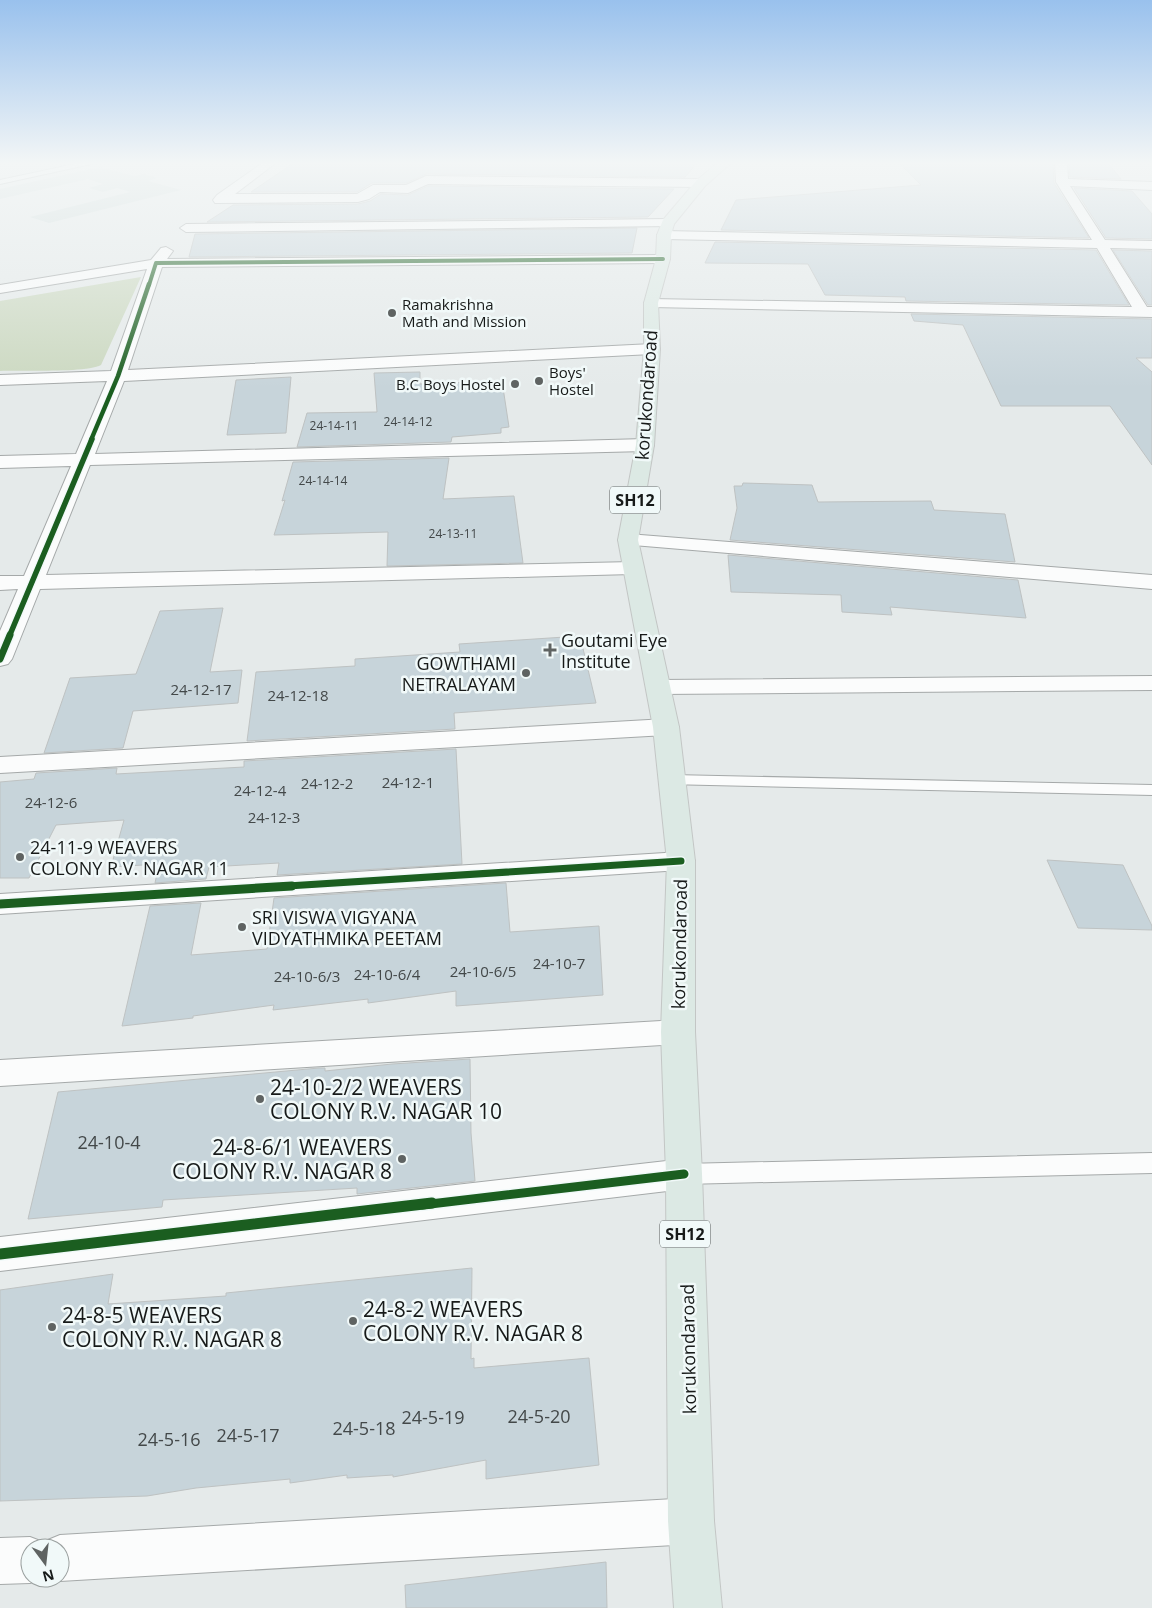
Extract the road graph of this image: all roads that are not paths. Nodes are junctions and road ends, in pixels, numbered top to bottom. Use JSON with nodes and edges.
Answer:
{"nodes":[{"id":1,"x":178,"y":237,"type":"edge"},
{"id":2,"x":665,"y":237,"type":"edge"},
{"id":3,"x":899,"y":237,"type":"edge"},
{"id":4,"x":1097,"y":237,"type":"edge"},
{"id":5,"x":1101,"y":244,"type":"junction"},
{"id":6,"x":1152,"y":245,"type":"edge"},
{"id":7,"x":663,"y":259,"type":"junction"},
{"id":8,"x":156,"y":262,"type":"junction"},
{"id":9,"x":0,"y":289,"type":"edge"},
{"id":10,"x":651,"y":303,"type":"junction"},
{"id":11,"x":1147,"y":312,"type":"edge"},
{"id":12,"x":652,"y":349,"type":"junction"},
{"id":13,"x":118,"y":376,"type":"junction"},
{"id":14,"x":0,"y":380,"type":"edge"},
{"id":15,"x":645,"y":445,"type":"junction"},
{"id":16,"x":83,"y":461,"type":"junction"},
{"id":17,"x":0,"y":462,"type":"edge"},
{"id":18,"x":628,"y":540,"type":"junction"},
{"id":19,"x":633,"y":568,"type":"junction"},
{"id":20,"x":34,"y":581,"type":"junction"},
{"id":21,"x":0,"y":582,"type":"edge"},
{"id":22,"x":1152,"y":582,"type":"edge"},
{"id":23,"x":0,"y":659,"type":"edge"},
{"id":24,"x":1152,"y":683,"type":"edge"},
{"id":25,"x":658,"y":687,"type":"junction"},
{"id":26,"x":666,"y":727,"type":"junction"},
{"id":27,"x":0,"y":764,"type":"edge"},
{"id":28,"x":672,"y":780,"type":"junction"},
{"id":29,"x":1152,"y":790,"type":"edge"},
{"id":30,"x":680,"y":861,"type":"junction"},
{"id":31,"x":0,"y":904,"type":"edge"},
{"id":32,"x":678,"y":1032,"type":"junction"},
{"id":33,"x":0,"y":1073,"type":"edge"},
{"id":34,"x":1152,"y":1163,"type":"edge"},
{"id":35,"x":684,"y":1174,"type":"junction"},
{"id":36,"x":0,"y":1254,"type":"edge"},
{"id":37,"x":691,"y":1522,"type":"junction"},
{"id":38,"x":70,"y":1557,"type":"edge"},
{"id":39,"x":20,"y":1560,"type":"edge"},
{"id":40,"x":0,"y":1561,"type":"edge"},
{"id":41,"x":698,"y":1608,"type":"edge"}],
"edges":[{"from":1,"to":8,"type":"street"},
{"from":2,"to":7,"type":"main road","name":"korukondaroad","number":"SH12"},
{"from":3,"to":5,"type":"street"},
{"from":4,"to":5,"type":"street"},
{"from":5,"to":6,"type":"street"},
{"from":5,"to":11,"type":"street"},
{"from":7,"to":8,"type":"street"},
{"from":7,"to":10,"type":"main road","name":"korukondaroad","number":"SH12"},
{"from":8,"to":9,"type":"street"},
{"from":8,"to":13,"type":"street"},
{"from":10,"to":11,"type":"street"},
{"from":10,"to":12,"type":"main road","name":"korukondaroad","number":"SH12"},
{"from":12,"to":13,"type":"street"},
{"from":12,"to":15,"type":"main road","name":"korukondaroad","number":"SH12"},
{"from":13,"to":14,"type":"street"},
{"from":13,"to":16,"type":"street"},
{"from":15,"to":16,"type":"street"},
{"from":15,"to":18,"type":"main road","name":"korukondaroad","number":"SH12"},
{"from":16,"to":17,"type":"street"},
{"from":16,"to":20,"type":"street"},
{"from":18,"to":19,"type":"main road","name":"korukondaroad","number":"SH12"},
{"from":18,"to":22,"type":"street"},
{"from":19,"to":20,"type":"street"},
{"from":19,"to":25,"type":"main road","name":"korukondaroad","number":"SH12"},
{"from":20,"to":21,"type":"street"},
{"from":20,"to":23,"type":"street"},
{"from":24,"to":25,"type":"street"},
{"from":25,"to":26,"type":"main road","name":"korukondaroad","number":"SH12"},
{"from":26,"to":27,"type":"street"},
{"from":26,"to":28,"type":"main road","name":"korukondaroad","number":"SH12"},
{"from":28,"to":29,"type":"lane"},
{"from":28,"to":30,"type":"main road","name":"korukondaroad","number":"SH12"},
{"from":30,"to":31,"type":"street"},
{"from":30,"to":32,"type":"main road","name":"korukondaroad","number":"SH12"},
{"from":32,"to":33,"type":"street"},
{"from":32,"to":35,"type":"main road","name":"korukondaroad","number":"SH12"},
{"from":34,"to":35,"type":"lane"},
{"from":35,"to":36,"type":"street"},
{"from":35,"to":37,"type":"main road","name":"korukondaroad","number":"SH12"},
{"from":37,"to":38,"type":"street"},
{"from":37,"to":41,"type":"main road","name":"korukondaroad","number":"SH12"},
{"from":39,"to":40,"type":"street"}]}
